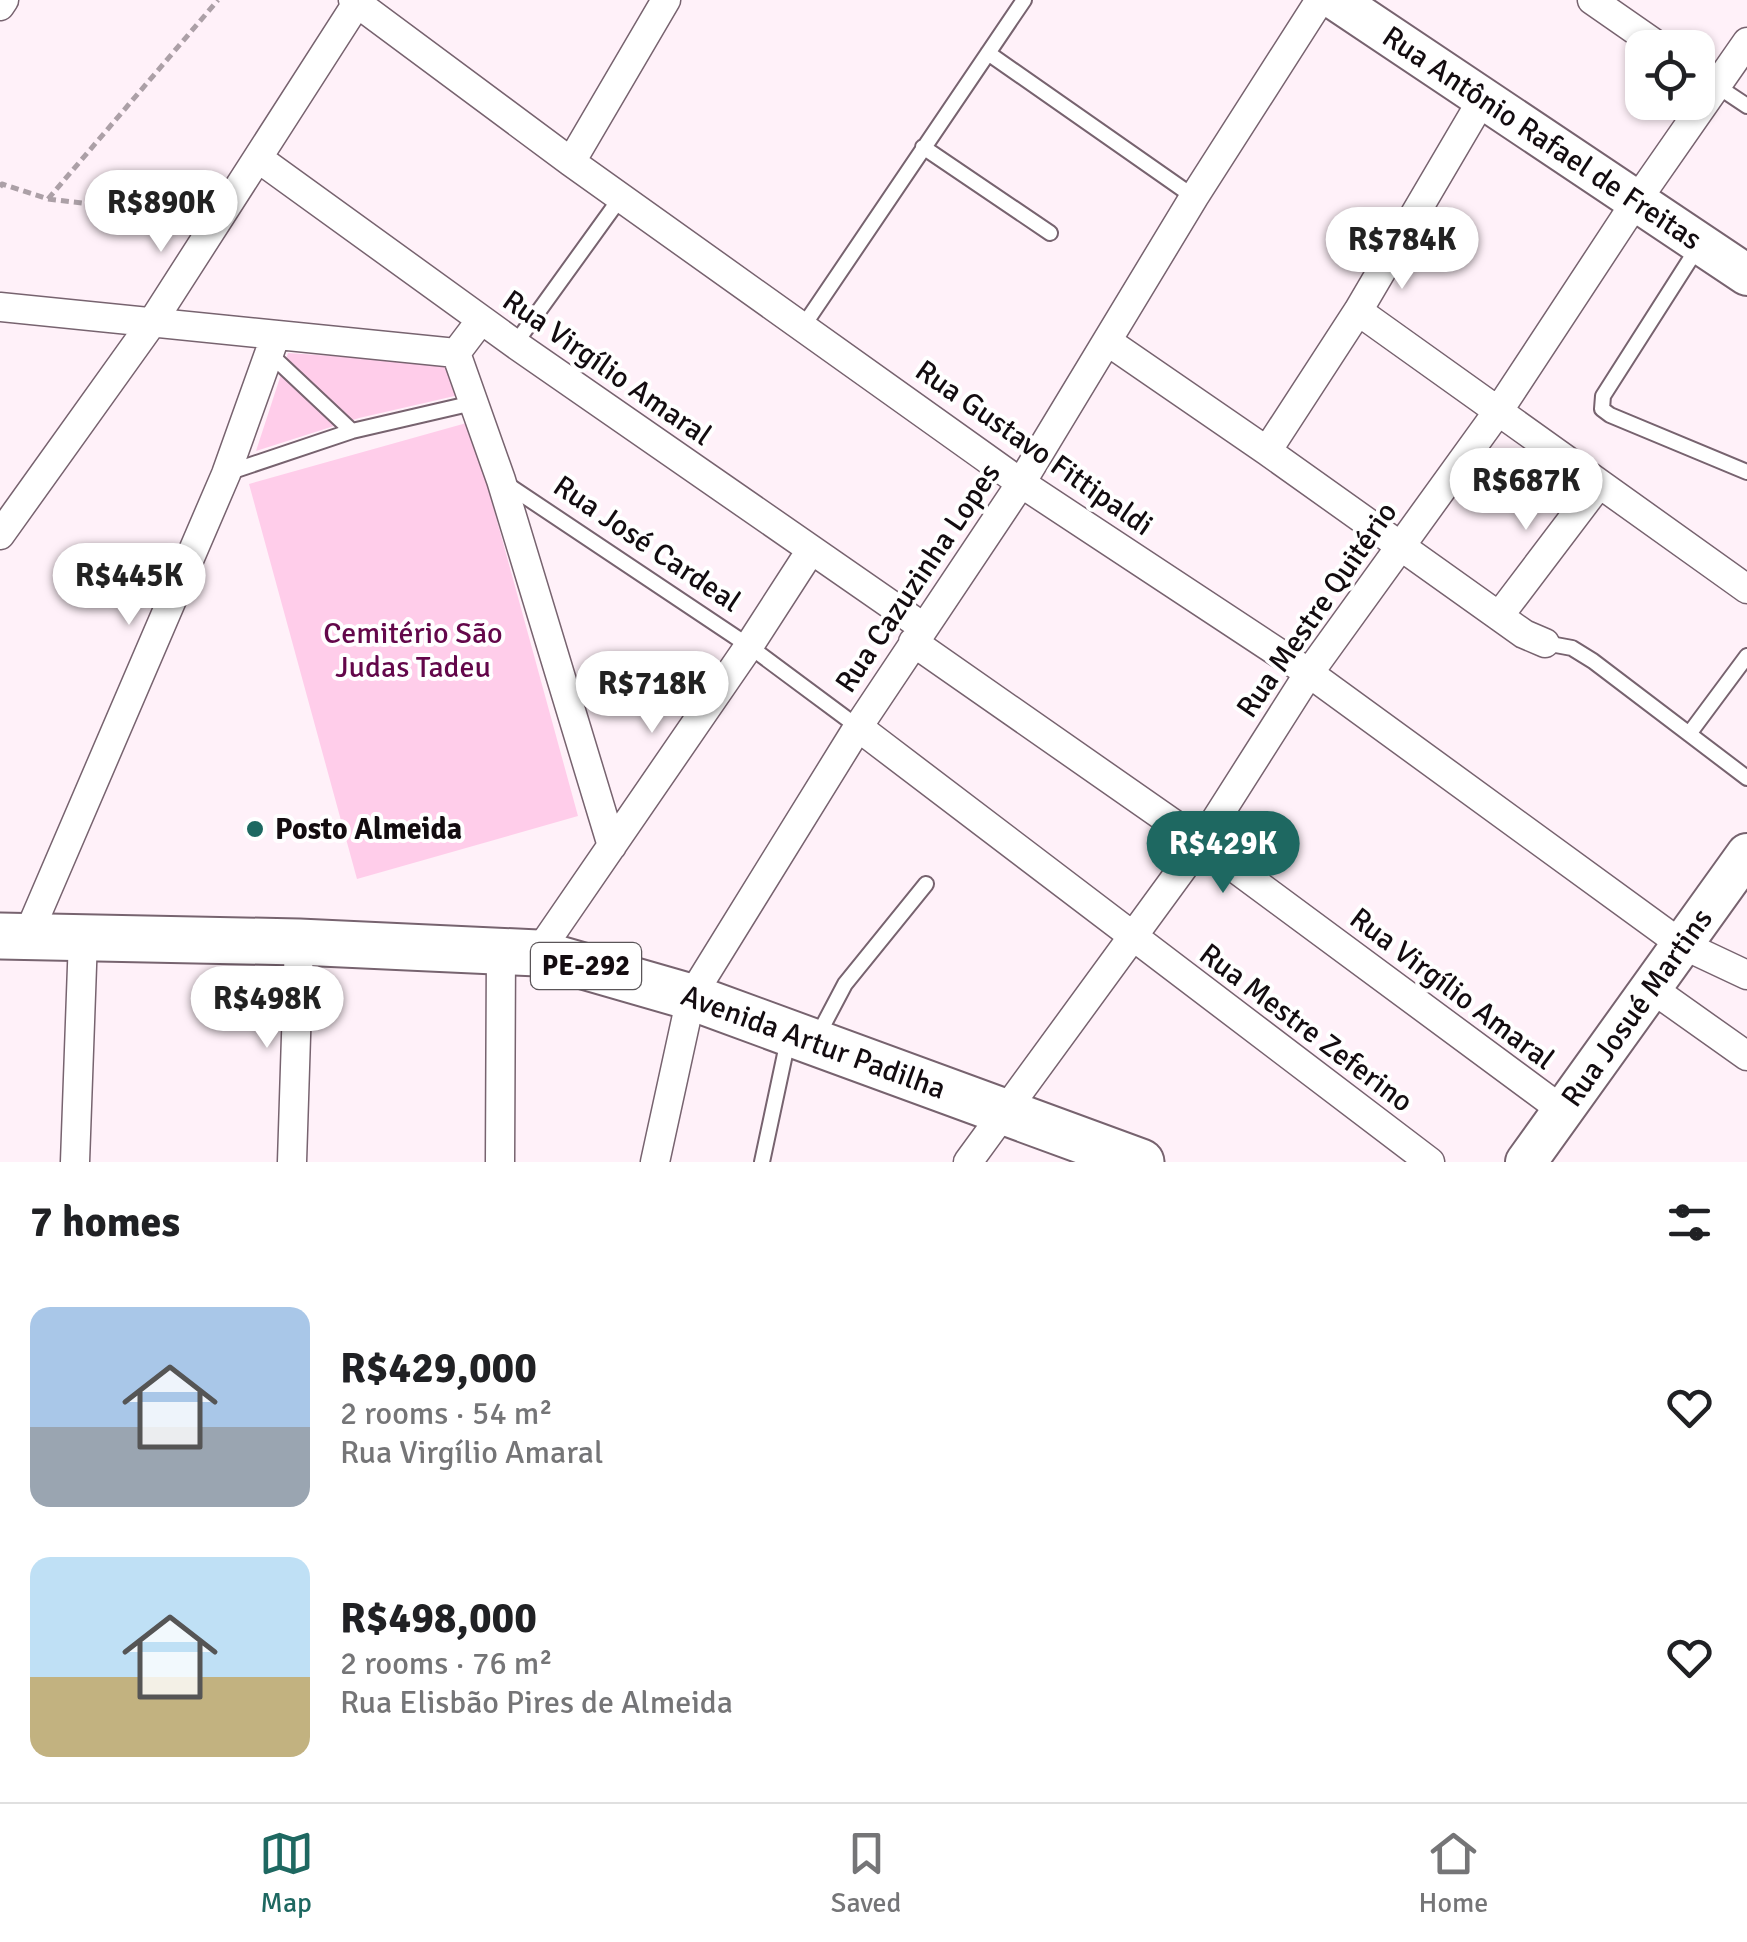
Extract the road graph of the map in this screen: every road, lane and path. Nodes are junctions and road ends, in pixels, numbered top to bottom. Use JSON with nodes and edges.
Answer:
{"nodes":[{"id":1,"x":218,"y":0,"type":"edge"},
{"id":2,"x":666,"y":0,"type":"edge"},
{"id":3,"x":1024,"y":0,"type":"edge"},
{"id":4,"x":1320,"y":0,"type":"edge"},
{"id":5,"x":1336,"y":0,"type":"edge"},
{"id":6,"x":1592,"y":0,"type":"edge"},
{"id":7,"x":356,"y":1,"type":"edge"},
{"id":8,"x":1635,"y":30,"type":"edge"},
{"id":9,"x":1747,"y":42,"type":"edge"},
{"id":10,"x":988,"y":52,"type":"junction"},
{"id":11,"x":1715,"y":72,"type":"edge"},
{"id":12,"x":1715,"y":84,"type":"edge"},
{"id":13,"x":1482,"y":100,"type":"junction"},
{"id":14,"x":1747,"y":106,"type":"edge"},
{"id":15,"x":1683,"y":120,"type":"edge"},
{"id":16,"x":923,"y":147,"type":"junction"},
{"id":17,"x":258,"y":158,"type":"junction"},
{"id":18,"x":570,"y":162,"type":"junction"},
{"id":19,"x":1,"y":185,"type":"edge"},
{"id":20,"x":620,"y":197,"type":"junction"},
{"id":21,"x":1194,"y":197,"type":"junction"},
{"id":22,"x":48,"y":199,"type":"junction"},
{"id":23,"x":1637,"y":200,"type":"junction"},
{"id":24,"x":217,"y":220,"type":"junction"},
{"id":25,"x":1050,"y":233,"type":"dead end"},
{"id":26,"x":1700,"y":244,"type":"junction"},
{"id":27,"x":1747,"y":276,"type":"edge"},
{"id":28,"x":0,"y":307,"type":"edge"},
{"id":29,"x":1358,"y":311,"type":"junction"},
{"id":30,"x":481,"y":320,"type":"junction"},
{"id":31,"x":151,"y":324,"type":"junction"},
{"id":32,"x":804,"y":325,"type":"junction"},
{"id":33,"x":1107,"y":341,"type":"junction"},
{"id":34,"x":515,"y":344,"type":"junction"},
{"id":35,"x":272,"y":345,"type":"junction"},
{"id":36,"x":456,"y":354,"type":"junction"},
{"id":37,"x":473,"y":402,"type":"junction"},
{"id":38,"x":1499,"y":410,"type":"junction"},
{"id":39,"x":352,"y":431,"type":"junction"},
{"id":40,"x":1267,"y":451,"type":"junction"},
{"id":41,"x":1747,"y":472,"type":"edge"},
{"id":42,"x":226,"y":474,"type":"junction"},
{"id":43,"x":501,"y":480,"type":"junction"},
{"id":44,"x":1021,"y":482,"type":"junction"},
{"id":45,"x":1600,"y":484,"type":"junction"},
{"id":46,"x":0,"y":535,"type":"edge"},
{"id":47,"x":1400,"y":544,"type":"junction"},
{"id":48,"x":811,"y":550,"type":"junction"},
{"id":49,"x":1747,"y":589,"type":"edge"},
{"id":50,"x":1499,"y":616,"type":"junction"},
{"id":51,"x":918,"y":635,"type":"junction"},
{"id":52,"x":1545,"y":642,"type":"joint"},
{"id":53,"x":749,"y":646,"type":"junction"},
{"id":54,"x":1747,"y":656,"type":"edge"},
{"id":55,"x":1309,"y":673,"type":"junction"},
{"id":56,"x":858,"y":727,"type":"junction"},
{"id":57,"x":1688,"y":734,"type":"junction"},
{"id":58,"x":1747,"y":778,"type":"edge"},
{"id":59,"x":1201,"y":843,"type":"junction"},
{"id":60,"x":612,"y":846,"type":"junction"},
{"id":61,"x":1747,"y":854,"type":"edge"},
{"id":62,"x":926,"y":884,"type":"dead end"},
{"id":63,"x":14,"y":936,"type":"edge"},
{"id":64,"x":83,"y":938,"type":"junction"},
{"id":65,"x":1134,"y":938,"type":"junction"},
{"id":66,"x":299,"y":942,"type":"junction"},
{"id":67,"x":1681,"y":944,"type":"junction"},
{"id":68,"x":520,"y":951,"type":"junction"},
{"id":69,"x":1747,"y":975,"type":"edge"},
{"id":70,"x":1650,"y":988,"type":"junction"},
{"id":71,"x":692,"y":996,"type":"junction"},
{"id":72,"x":801,"y":1039,"type":"junction"},
{"id":73,"x":1747,"y":1056,"type":"edge"},
{"id":74,"x":1562,"y":1110,"type":"junction"},
{"id":75,"x":1007,"y":1113,"type":"junction"},
{"id":76,"x":75,"y":1162,"type":"edge"},
{"id":77,"x":292,"y":1162,"type":"edge"},
{"id":78,"x":500,"y":1162,"type":"edge"},
{"id":79,"x":655,"y":1162,"type":"edge"},
{"id":80,"x":762,"y":1162,"type":"edge"},
{"id":81,"x":968,"y":1162,"type":"edge"},
{"id":82,"x":1141,"y":1162,"type":"edge"},
{"id":83,"x":1430,"y":1162,"type":"edge"},
{"id":84,"x":1526,"y":1162,"type":"edge"}],
"edges":[{"from":1,"to":22,"type":"path"},
{"from":2,"to":18,"type":"street"},
{"from":3,"to":10,"type":"lane"},
{"from":4,"to":21,"type":"street","name":"Rua Cazuzinha Lopes"},
{"from":5,"to":13,"type":"street","name":"Rua Antônio Rafael de Freitas"},
{"from":6,"to":8,"type":"street"},
{"from":7,"to":17,"type":"street"},
{"from":7,"to":18,"type":"street","name":"Rua Gustavo Fittipaldi"},
{"from":9,"to":11,"type":"street","name":"Rua Mestre Quitério"},
{"from":10,"to":16,"type":"lane"},
{"from":10,"to":21,"type":"lane"},
{"from":12,"to":14,"type":"lane"},
{"from":13,"to":23,"type":"street","name":"Rua Antônio Rafael de Freitas"},
{"from":13,"to":29,"type":"street"},
{"from":15,"to":23,"type":"street","name":"Rua Mestre Quitério"},
{"from":16,"to":25,"type":"lane"},
{"from":16,"to":32,"type":"lane"},
{"from":17,"to":24,"type":"street"},
{"from":17,"to":30,"type":"street","name":"Rua Virgílio Amaral"},
{"from":18,"to":20,"type":"street","name":"Rua Gustavo Fittipaldi"},
{"from":19,"to":22,"type":"path"},
{"from":20,"to":32,"type":"street","name":"Rua Gustavo Fittipaldi"},
{"from":20,"to":34,"type":"lane"},
{"from":21,"to":33,"type":"street","name":"Rua Cazuzinha Lopes"},
{"from":22,"to":24,"type":"path"},
{"from":23,"to":26,"type":"street","name":"Rua Antônio Rafael de Freitas"},
{"from":23,"to":38,"type":"street","name":"Rua Mestre Quitério"},
{"from":24,"to":31,"type":"street"},
{"from":26,"to":27,"type":"street","name":"Rua Antônio Rafael de Freitas"},
{"from":26,"to":41,"type":"lane"},
{"from":28,"to":31,"type":"street"},
{"from":29,"to":38,"type":"street"},
{"from":29,"to":40,"type":"street"},
{"from":30,"to":34,"type":"street","name":"Rua Virgílio Amaral"},
{"from":30,"to":36,"type":"street"},
{"from":31,"to":35,"type":"street"},
{"from":31,"to":46,"type":"street"},
{"from":32,"to":44,"type":"street","name":"Rua Gustavo Fittipaldi"},
{"from":33,"to":40,"type":"street"},
{"from":33,"to":44,"type":"street","name":"Rua Cazuzinha Lopes"},
{"from":34,"to":48,"type":"street","name":"Rua Virgílio Amaral"},
{"from":35,"to":36,"type":"street"},
{"from":35,"to":39,"type":"lane"},
{"from":35,"to":42,"type":"street"},
{"from":36,"to":37,"type":"street"},
{"from":37,"to":39,"type":"lane"},
{"from":37,"to":43,"type":"street"},
{"from":38,"to":45,"type":"street"},
{"from":38,"to":47,"type":"street","name":"Rua Mestre Quitério"},
{"from":39,"to":42,"type":"lane"},
{"from":40,"to":47,"type":"street"},
{"from":42,"to":63,"type":"street"},
{"from":43,"to":53,"type":"lane","name":"Rua José Cardeal"},
{"from":43,"to":60,"type":"street"},
{"from":44,"to":51,"type":"street","name":"Rua Cazuzinha Lopes"},
{"from":44,"to":55,"type":"street","name":"Rua Gustavo Fittipaldi"},
{"from":45,"to":49,"type":"street"},
{"from":45,"to":50,"type":"street"},
{"from":47,"to":50,"type":"street"},
{"from":47,"to":55,"type":"street","name":"Rua Mestre Quitério"},
{"from":48,"to":51,"type":"street","name":"Rua Virgílio Amaral"},
{"from":48,"to":53,"type":"street"},
{"from":50,"to":52,"type":"street"},
{"from":51,"to":56,"type":"street","name":"Rua Cazuzinha Lopes"},
{"from":51,"to":59,"type":"street","name":"Rua Virgílio Amaral"},
{"from":52,"to":57,"type":"lane"},
{"from":53,"to":56,"type":"lane","name":"Rua José Cardeal"},
{"from":53,"to":60,"type":"street"},
{"from":54,"to":57,"type":"lane"},
{"from":55,"to":59,"type":"street","name":"Rua Mestre Quitério"},
{"from":55,"to":67,"type":"street","name":"Rua Gustavo Fittipaldi"},
{"from":56,"to":65,"type":"street","name":"Rua Mestre Zeferino"},
{"from":56,"to":71,"type":"street","name":"Rua Cazuzinha Lopes"},
{"from":57,"to":58,"type":"lane"},
{"from":59,"to":65,"type":"street","name":"Rua Mestre Quitério"},
{"from":59,"to":74,"type":"street","name":"Rua Virgílio Amaral"},
{"from":60,"to":68,"type":"street"},
{"from":61,"to":67,"type":"street","name":"Rua Josué Martins"},
{"from":62,"to":72,"type":"lane"},
{"from":63,"to":64,"type":"main road","name":"Avenida Artur Padilha","number":"PE-292"},
{"from":64,"to":66,"type":"main road","name":"Avenida Artur Padilha","number":"PE-292"},
{"from":64,"to":76,"type":"street"},
{"from":65,"to":75,"type":"street","name":"Rua Mestre Quitério"},
{"from":65,"to":83,"type":"street","name":"Rua Mestre Zeferino"},
{"from":66,"to":68,"type":"main road","name":"Avenida Artur Padilha","number":"PE-292"},
{"from":66,"to":77,"type":"street"},
{"from":67,"to":69,"type":"street","name":"Rua Gustavo Fittipaldi"},
{"from":67,"to":70,"type":"street","name":"Rua Josué Martins"},
{"from":68,"to":71,"type":"main road","name":"Avenida Artur Padilha","number":"PE-292"},
{"from":68,"to":78,"type":"street"},
{"from":70,"to":73,"type":"street"},
{"from":70,"to":74,"type":"street","name":"Rua Josué Martins"},
{"from":71,"to":72,"type":"main road","name":"Avenida Artur Padilha","number":"PE-292"},
{"from":71,"to":79,"type":"street","name":"Rua Cazuzinha Lopes"},
{"from":72,"to":75,"type":"main road","name":"Avenida Artur Padilha","number":"PE-292"},
{"from":72,"to":80,"type":"lane"},
{"from":74,"to":84,"type":"street","name":"Rua Josué Martins"},
{"from":75,"to":81,"type":"street","name":"Rua Mestre Quitério"},
{"from":75,"to":82,"type":"main road","name":"Avenida Artur Padilha","number":"PE-292"}]}
